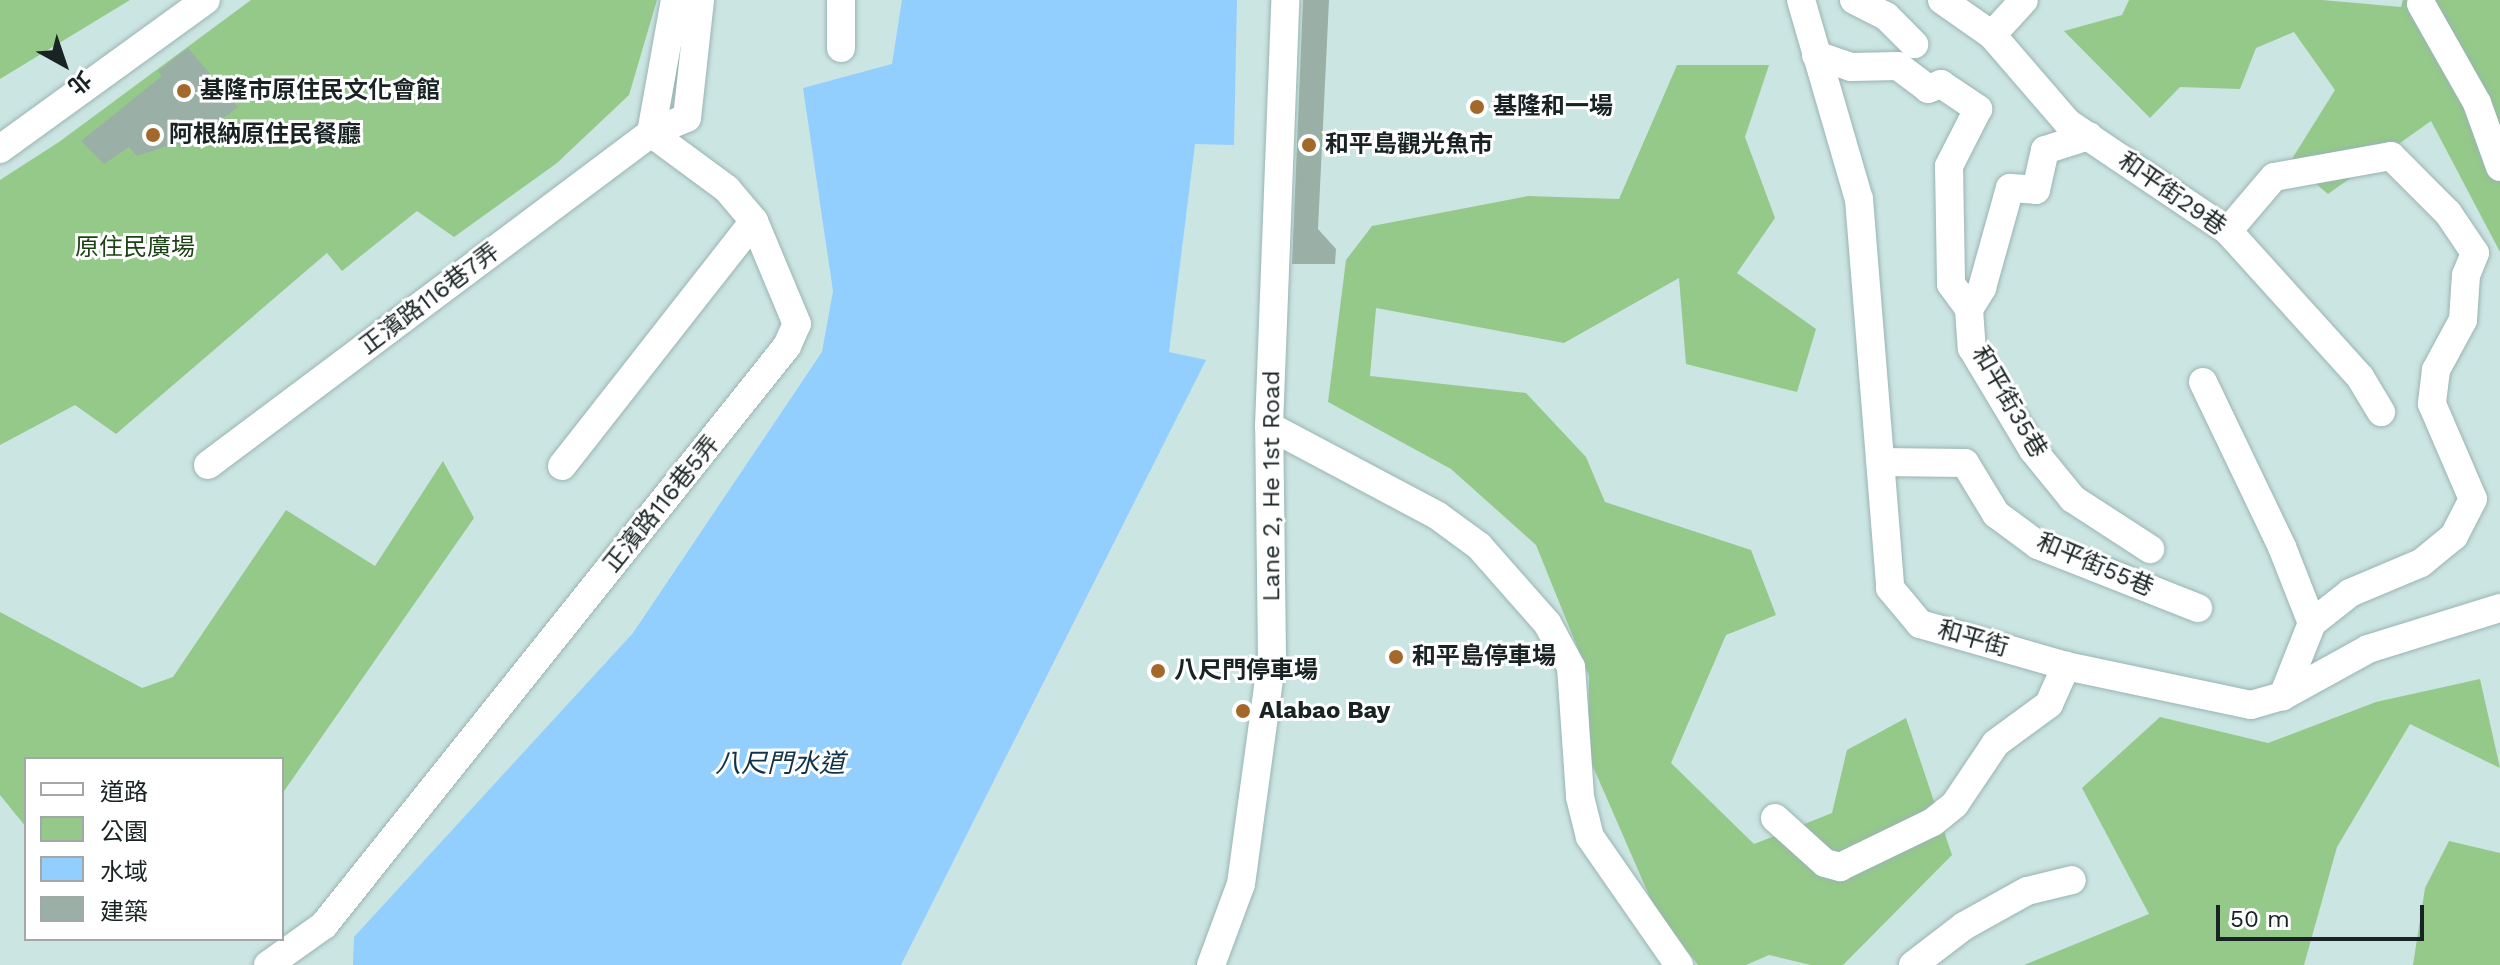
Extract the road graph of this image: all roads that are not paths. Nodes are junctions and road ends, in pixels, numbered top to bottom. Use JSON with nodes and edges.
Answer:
{"nodes":[{"id":1,"x":206,"y":0,"type":"edge"},
{"id":2,"x":675,"y":0,"type":"edge"},
{"id":3,"x":700,"y":0,"type":"edge"},
{"id":4,"x":841,"y":0,"type":"edge"},
{"id":5,"x":1285,"y":0,"type":"edge"},
{"id":6,"x":1801,"y":0,"type":"edge"},
{"id":7,"x":1854,"y":0,"type":"edge"},
{"id":8,"x":1942,"y":0,"type":"edge"},
{"id":9,"x":2024,"y":0,"type":"edge"},
{"id":10,"x":2421,"y":4,"type":"dead end"},
{"id":11,"x":1992,"y":35,"type":"junction"},
{"id":12,"x":1914,"y":44,"type":"dead end"},
{"id":13,"x":841,"y":48,"type":"dead end"},
{"id":14,"x":1816,"y":55,"type":"junction"},
{"id":15,"x":651,"y":133,"type":"junction"},
{"id":16,"x":2089,"y":136,"type":"junction"},
{"id":17,"x":0,"y":149,"type":"edge"},
{"id":18,"x":2500,"y":167,"type":"edge"},
{"id":19,"x":754,"y":221,"type":"junction"},
{"id":20,"x":2228,"y":231,"type":"junction"},
{"id":21,"x":1969,"y":309,"type":"junction"},
{"id":22,"x":2203,"y":382,"type":"dead end"},
{"id":23,"x":2381,"y":412,"type":"dead end"},
{"id":24,"x":1269,"y":426,"type":"junction"},
{"id":25,"x":1881,"y":462,"type":"junction"},
{"id":26,"x":208,"y":465,"type":"dead end"},
{"id":27,"x":562,"y":466,"type":"dead end"},
{"id":28,"x":2150,"y":549,"type":"dead end"},
{"id":29,"x":2198,"y":608,"type":"dead end"},
{"id":30,"x":2500,"y":608,"type":"edge"},
{"id":31,"x":2312,"y":623,"type":"junction"},
{"id":32,"x":2066,"y":666,"type":"junction"},
{"id":33,"x":2283,"y":696,"type":"junction"},
{"id":34,"x":1775,"y":818,"type":"dead end"},
{"id":35,"x":2072,"y":880,"type":"dead end"},
{"id":36,"x":268,"y":965,"type":"edge"},
{"id":37,"x":1211,"y":965,"type":"edge"},
{"id":38,"x":1679,"y":965,"type":"edge"},
{"id":39,"x":1913,"y":965,"type":"edge"}],
"edges":[{"from":1,"to":17,"type":"street"},
{"from":2,"to":15,"type":"street"},
{"from":3,"to":15,"type":"street","name":"正濱路116巷7弄"},
{"from":4,"to":13,"type":"street"},
{"from":5,"to":24,"type":"street","name":"Lane 2, He 1st Road"},
{"from":6,"to":14,"type":"street","name":"和平街"},
{"from":7,"to":12,"type":"street"},
{"from":8,"to":11,"type":"street","name":"和平街29巷"},
{"from":9,"to":11,"type":"street"},
{"from":10,"to":18,"type":"street"},
{"from":11,"to":16,"type":"street","name":"和平街29巷"},
{"from":14,"to":21,"type":"street","name":"和平街35巷"},
{"from":14,"to":25,"type":"street","name":"和平街"},
{"from":15,"to":19,"type":"street","name":"正濱路116巷5弄"},
{"from":15,"to":26,"type":"street","name":"正濱路116巷7弄"},
{"from":16,"to":20,"type":"street","name":"和平街29巷"},
{"from":16,"to":21,"type":"street"},
{"from":19,"to":27,"type":"street"},
{"from":19,"to":36,"type":"street","name":"正濱路116巷5弄"},
{"from":20,"to":23,"type":"street","name":"和平街29巷"},
{"from":20,"to":31,"type":"street"},
{"from":21,"to":28,"type":"street","name":"和平街35巷"},
{"from":22,"to":31,"type":"street"},
{"from":24,"to":37,"type":"street","name":"Lane 2, He 1st Road"},
{"from":24,"to":38,"type":"street"},
{"from":25,"to":29,"type":"street","name":"和平街55巷"},
{"from":25,"to":32,"type":"street","name":"和平街"},
{"from":30,"to":33,"type":"street","name":"和平街"},
{"from":31,"to":33,"type":"street"},
{"from":32,"to":33,"type":"street","name":"和平街"},
{"from":32,"to":34,"type":"street"},
{"from":35,"to":39,"type":"street"}]}
